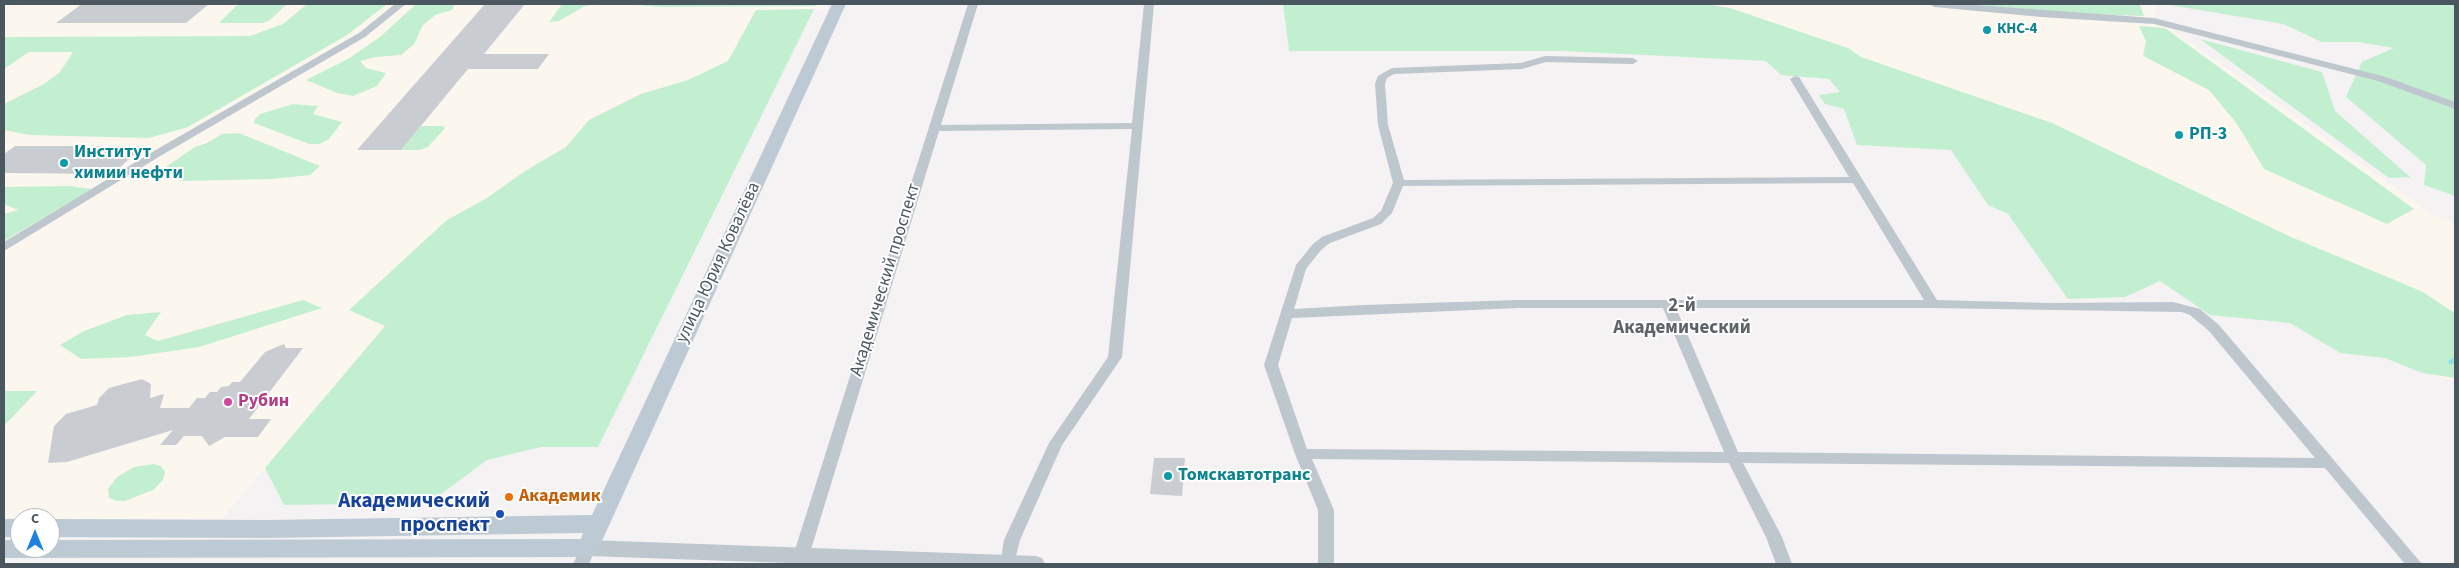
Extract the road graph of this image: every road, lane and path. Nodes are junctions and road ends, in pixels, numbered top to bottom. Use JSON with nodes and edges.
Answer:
{"nodes":[{"id":1,"x":400,"y":4,"type":"edge"},
{"id":2,"x":839,"y":4,"type":"edge"},
{"id":3,"x":973,"y":4,"type":"edge"},
{"id":4,"x":1149,"y":4,"type":"edge"},
{"id":5,"x":1934,"y":4,"type":"edge"},
{"id":6,"x":1633,"y":61,"type":"dead end"},
{"id":7,"x":1795,"y":79,"type":"dead end"},
{"id":8,"x":2455,"y":106,"type":"edge"},
{"id":9,"x":1138,"y":126,"type":"junction"},
{"id":10,"x":933,"y":128,"type":"junction"},
{"id":11,"x":1855,"y":180,"type":"junction"},
{"id":12,"x":1399,"y":183,"type":"junction"},
{"id":13,"x":4,"y":247,"type":"edge"},
{"id":14,"x":1668,"y":304,"type":"junction"},
{"id":15,"x":1933,"y":304,"type":"junction"},
{"id":16,"x":1287,"y":313,"type":"junction"},
{"id":17,"x":1302,"y":454,"type":"junction"},
{"id":18,"x":1734,"y":459,"type":"junction"},
{"id":19,"x":2327,"y":463,"type":"junction"},
{"id":20,"x":600,"y":524,"type":"junction"},
{"id":21,"x":60,"y":528,"type":"edge"},
{"id":22,"x":266,"y":529,"type":"junction"},
{"id":23,"x":4,"y":549,"type":"edge"},
{"id":24,"x":252,"y":550,"type":"junction"},
{"id":25,"x":585,"y":556,"type":"edge"},
{"id":26,"x":801,"y":556,"type":"junction"},
{"id":27,"x":925,"y":562,"type":"edge"},
{"id":28,"x":1007,"y":563,"type":"edge"},
{"id":29,"x":1035,"y":564,"type":"edge"},
{"id":30,"x":1326,"y":564,"type":"edge"},
{"id":31,"x":1784,"y":564,"type":"edge"},
{"id":32,"x":2414,"y":564,"type":"edge"}],
"edges":[{"from":1,"to":13,"type":"street"},
{"from":2,"to":20,"type":"main road","name":"улица Юрия Ковалёва"},
{"from":3,"to":10,"type":"street","name":"Академический проспект"},
{"from":4,"to":9,"type":"street"},
{"from":5,"to":8,"type":"street"},
{"from":6,"to":12,"type":"street"},
{"from":7,"to":11,"type":"street"},
{"from":9,"to":10,"type":"street"},
{"from":9,"to":28,"type":"street"},
{"from":10,"to":26,"type":"street","name":"Академический проспект"},
{"from":11,"to":12,"type":"street"},
{"from":11,"to":15,"type":"street"},
{"from":12,"to":16,"type":"street"},
{"from":14,"to":15,"type":"street"},
{"from":14,"to":16,"type":"street"},
{"from":14,"to":18,"type":"street"},
{"from":15,"to":19,"type":"street"},
{"from":16,"to":17,"type":"street"},
{"from":17,"to":18,"type":"street"},
{"from":17,"to":30,"type":"street"},
{"from":18,"to":19,"type":"street"},
{"from":18,"to":31,"type":"street"},
{"from":19,"to":32,"type":"street"},
{"from":20,"to":22,"type":"main road"},
{"from":20,"to":25,"type":"main road"},
{"from":21,"to":22,"type":"main road"},
{"from":22,"to":24,"type":"main road"},
{"from":23,"to":24,"type":"main road"},
{"from":24,"to":25,"type":"main road"},
{"from":25,"to":26,"type":"street"},
{"from":26,"to":27,"type":"street"},
{"from":27,"to":28,"type":"street"},
{"from":28,"to":29,"type":"street"}]}
